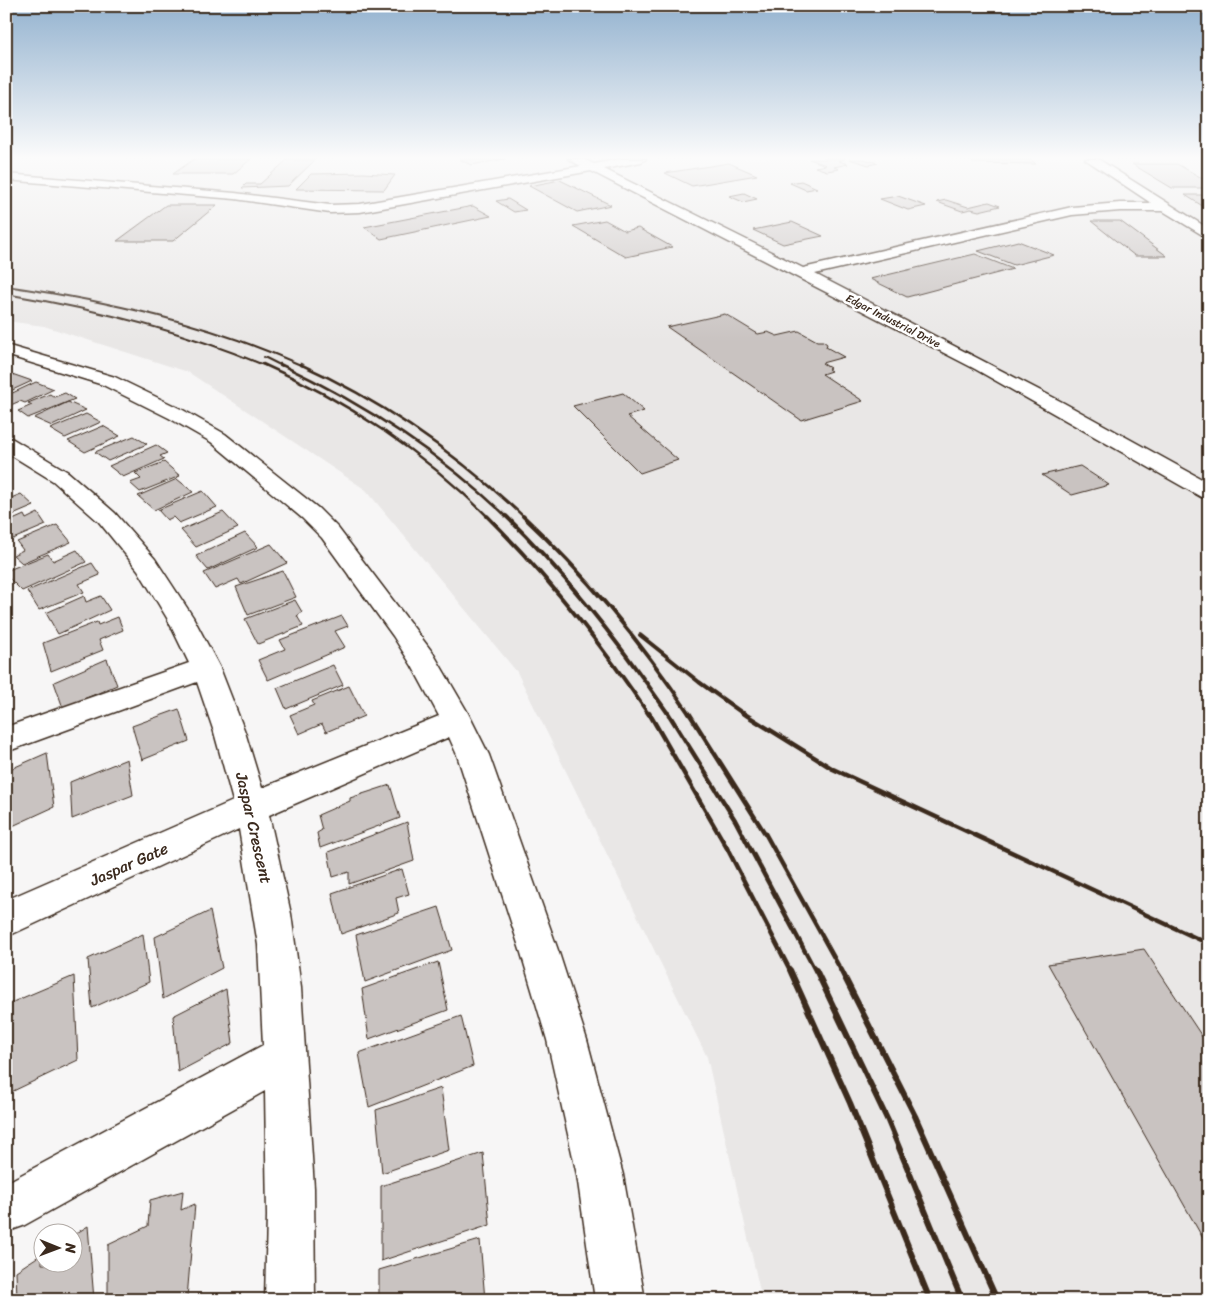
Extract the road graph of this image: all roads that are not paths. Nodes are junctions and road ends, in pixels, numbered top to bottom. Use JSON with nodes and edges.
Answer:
{"nodes":[{"id":1,"x":696,"y":220,"type":"edge"},
{"id":2,"x":1033,"y":220,"type":"edge"},
{"id":3,"x":1186,"y":220,"type":"edge"},
{"id":4,"x":1209,"y":235,"type":"edge"},
{"id":5,"x":801,"y":273,"type":"junction"},
{"id":6,"x":6,"y":350,"type":"edge"},
{"id":7,"x":6,"y":443,"type":"edge"},
{"id":8,"x":1209,"y":492,"type":"edge"},
{"id":9,"x":206,"y":668,"type":"junction"},
{"id":10,"x":457,"y":721,"type":"junction"},
{"id":11,"x":6,"y":740,"type":"edge"},
{"id":12,"x":251,"y":808,"type":"junction"},
{"id":13,"x":6,"y":919,"type":"edge"},
{"id":14,"x":284,"y":1057,"type":"junction"},
{"id":15,"x":6,"y":1209,"type":"edge"},
{"id":16,"x":290,"y":1300,"type":"edge"},
{"id":17,"x":620,"y":1300,"type":"edge"}],
"edges":[{"from":1,"to":5,"type":"street","name":"Edgar Industrial Drive"},
{"from":2,"to":5,"type":"street"},
{"from":3,"to":4,"type":"street"},
{"from":5,"to":8,"type":"street","name":"Edgar Industrial Drive"},
{"from":6,"to":10,"type":"street"},
{"from":7,"to":9,"type":"street","name":"Jaspar Crescent"},
{"from":9,"to":11,"type":"street"},
{"from":9,"to":12,"type":"street","name":"Jaspar Crescent"},
{"from":10,"to":12,"type":"street","name":"Jaspar Gate"},
{"from":10,"to":17,"type":"street"},
{"from":12,"to":13,"type":"street","name":"Jaspar Gate"},
{"from":12,"to":14,"type":"street","name":"Jaspar Crescent"},
{"from":14,"to":15,"type":"street"},
{"from":14,"to":16,"type":"street","name":"Jaspar Crescent"}]}
